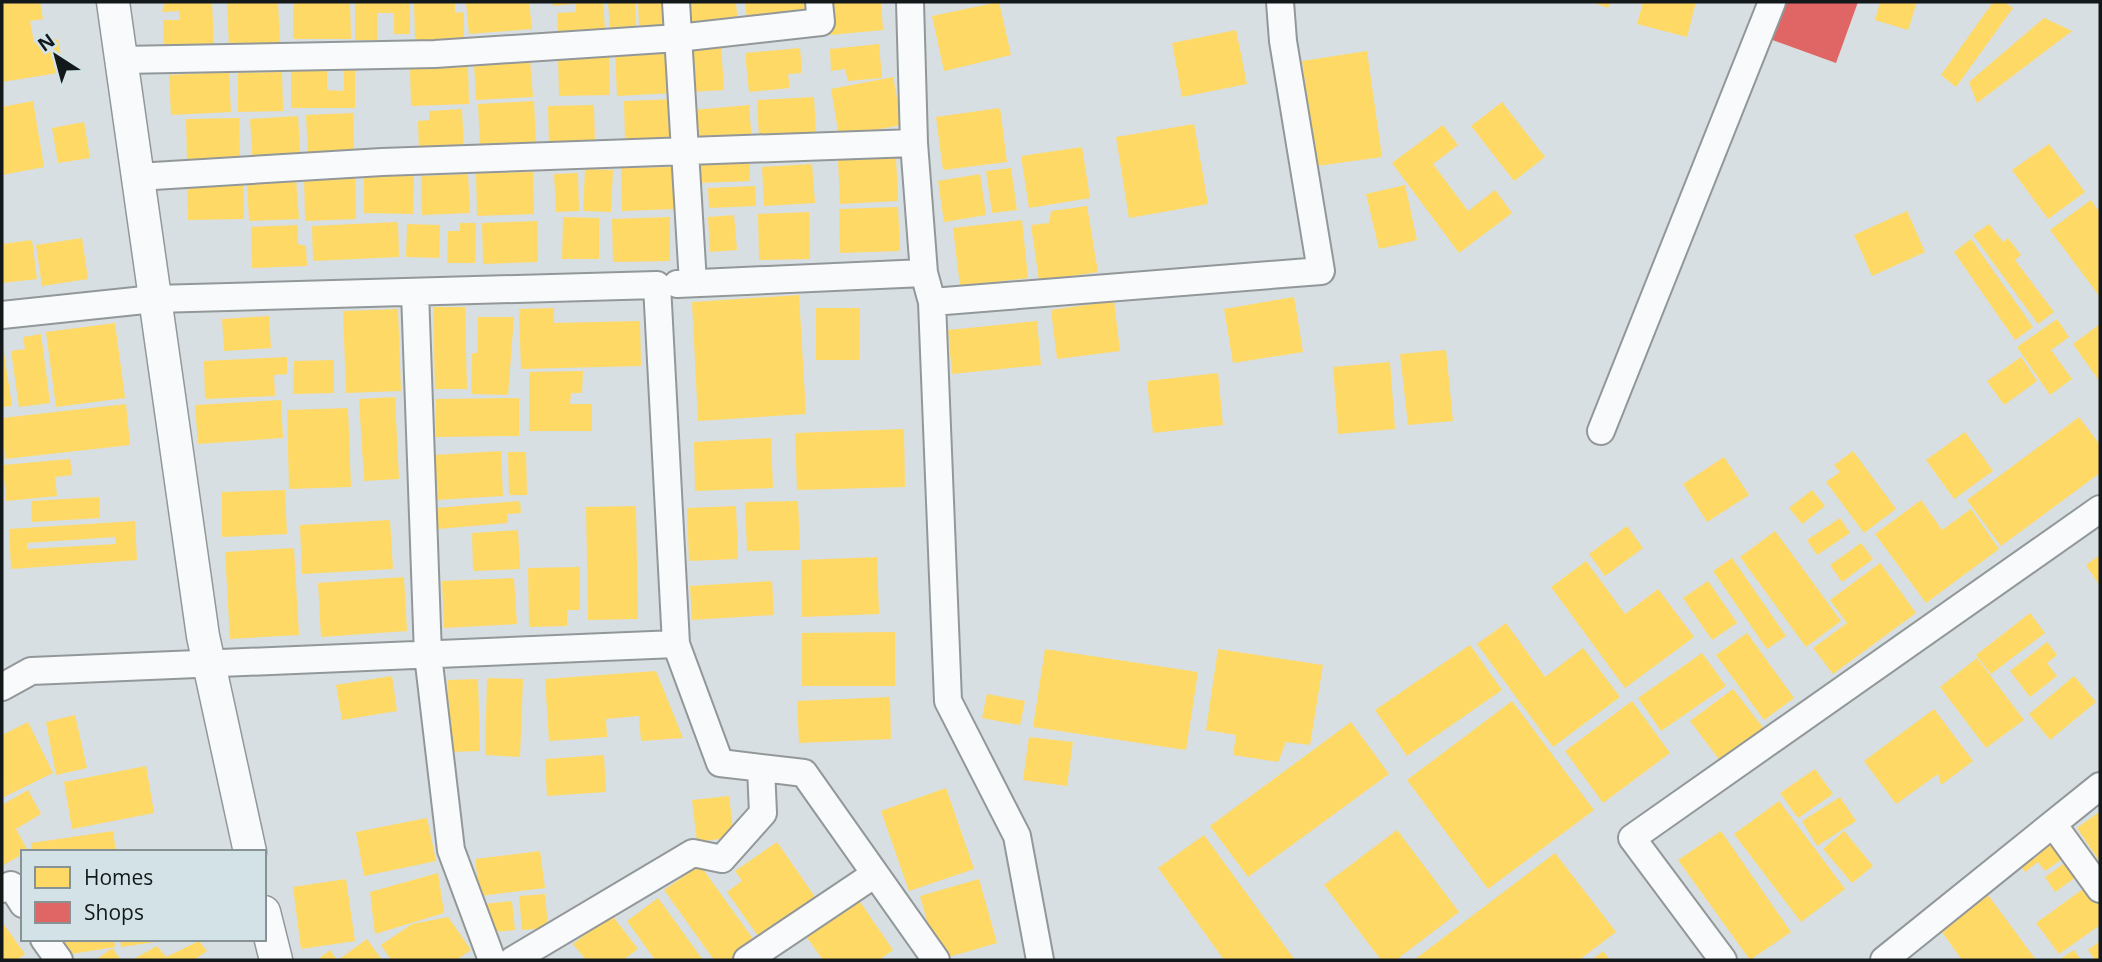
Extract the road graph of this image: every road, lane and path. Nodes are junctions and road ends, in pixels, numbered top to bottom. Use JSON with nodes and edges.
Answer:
{"nodes":[{"id":1,"x":113,"y":2,"type":"edge"},
{"id":2,"x":676,"y":2,"type":"edge"},
{"id":3,"x":819,"y":2,"type":"edge"},
{"id":4,"x":910,"y":2,"type":"edge"},
{"id":5,"x":1280,"y":2,"type":"edge"},
{"id":6,"x":1772,"y":2,"type":"edge"},
{"id":7,"x":678,"y":38,"type":"junction"},
{"id":8,"x":121,"y":60,"type":"junction"},
{"id":9,"x":915,"y":143,"type":"junction"},
{"id":10,"x":685,"y":150,"type":"junction"},
{"id":11,"x":137,"y":177,"type":"junction"},
{"id":12,"x":924,"y":273,"type":"junction"},
{"id":13,"x":693,"y":283,"type":"junction"},
{"id":14,"x":657,"y":285,"type":"junction"},
{"id":15,"x":415,"y":292,"type":"junction"},
{"id":16,"x":154,"y":299,"type":"junction"},
{"id":17,"x":932,"y":302,"type":"junction"},
{"id":18,"x":2,"y":314,"type":"edge"},
{"id":19,"x":1601,"y":431,"type":"dead end"},
{"id":20,"x":2100,"y":509,"type":"edge"},
{"id":21,"x":676,"y":644,"type":"junction"},
{"id":22,"x":428,"y":655,"type":"junction"},
{"id":23,"x":209,"y":664,"type":"junction"},
{"id":24,"x":2,"y":687,"type":"edge"},
{"id":25,"x":761,"y":768,"type":"junction"},
{"id":26,"x":2100,"y":786,"type":"edge"},
{"id":27,"x":2053,"y":824,"type":"junction"},
{"id":28,"x":250,"y":850,"type":"edge"},
{"id":29,"x":875,"y":874,"type":"junction"},
{"id":30,"x":2,"y":889,"type":"edge"},
{"id":31,"x":2100,"y":889,"type":"edge"},
{"id":32,"x":21,"y":901,"type":"edge"},
{"id":33,"x":266,"y":920,"type":"edge"},
{"id":34,"x":276,"y":960,"type":"edge"},
{"id":35,"x":492,"y":960,"type":"edge"},
{"id":36,"x":513,"y":960,"type":"edge"},
{"id":37,"x":747,"y":960,"type":"edge"},
{"id":38,"x":936,"y":960,"type":"edge"},
{"id":39,"x":1040,"y":960,"type":"edge"},
{"id":40,"x":1723,"y":960,"type":"edge"},
{"id":41,"x":1884,"y":960,"type":"edge"}],
"edges":[{"from":1,"to":8,"type":"street"},
{"from":2,"to":7,"type":"street"},
{"from":3,"to":7,"type":"street"},
{"from":4,"to":9,"type":"street"},
{"from":5,"to":17,"type":"street"},
{"from":6,"to":19,"type":"street"},
{"from":7,"to":8,"type":"street"},
{"from":7,"to":10,"type":"street"},
{"from":8,"to":11,"type":"street"},
{"from":9,"to":10,"type":"street"},
{"from":9,"to":12,"type":"street"},
{"from":10,"to":11,"type":"street"},
{"from":10,"to":13,"type":"street"},
{"from":11,"to":16,"type":"street"},
{"from":12,"to":13,"type":"street"},
{"from":12,"to":17,"type":"street"},
{"from":13,"to":14,"type":"street"},
{"from":14,"to":15,"type":"street"},
{"from":14,"to":21,"type":"street"},
{"from":15,"to":16,"type":"street"},
{"from":15,"to":22,"type":"street"},
{"from":16,"to":18,"type":"street"},
{"from":16,"to":23,"type":"street"},
{"from":17,"to":39,"type":"street"},
{"from":20,"to":40,"type":"street"},
{"from":21,"to":22,"type":"street"},
{"from":21,"to":25,"type":"street"},
{"from":22,"to":23,"type":"street"},
{"from":22,"to":35,"type":"street"},
{"from":23,"to":24,"type":"street"},
{"from":23,"to":28,"type":"street"},
{"from":25,"to":29,"type":"street"},
{"from":25,"to":36,"type":"street"},
{"from":26,"to":27,"type":"street"},
{"from":27,"to":31,"type":"street"},
{"from":27,"to":41,"type":"street"},
{"from":29,"to":37,"type":"street"},
{"from":29,"to":38,"type":"street"},
{"from":30,"to":32,"type":"street"},
{"from":33,"to":34,"type":"street"}]}
